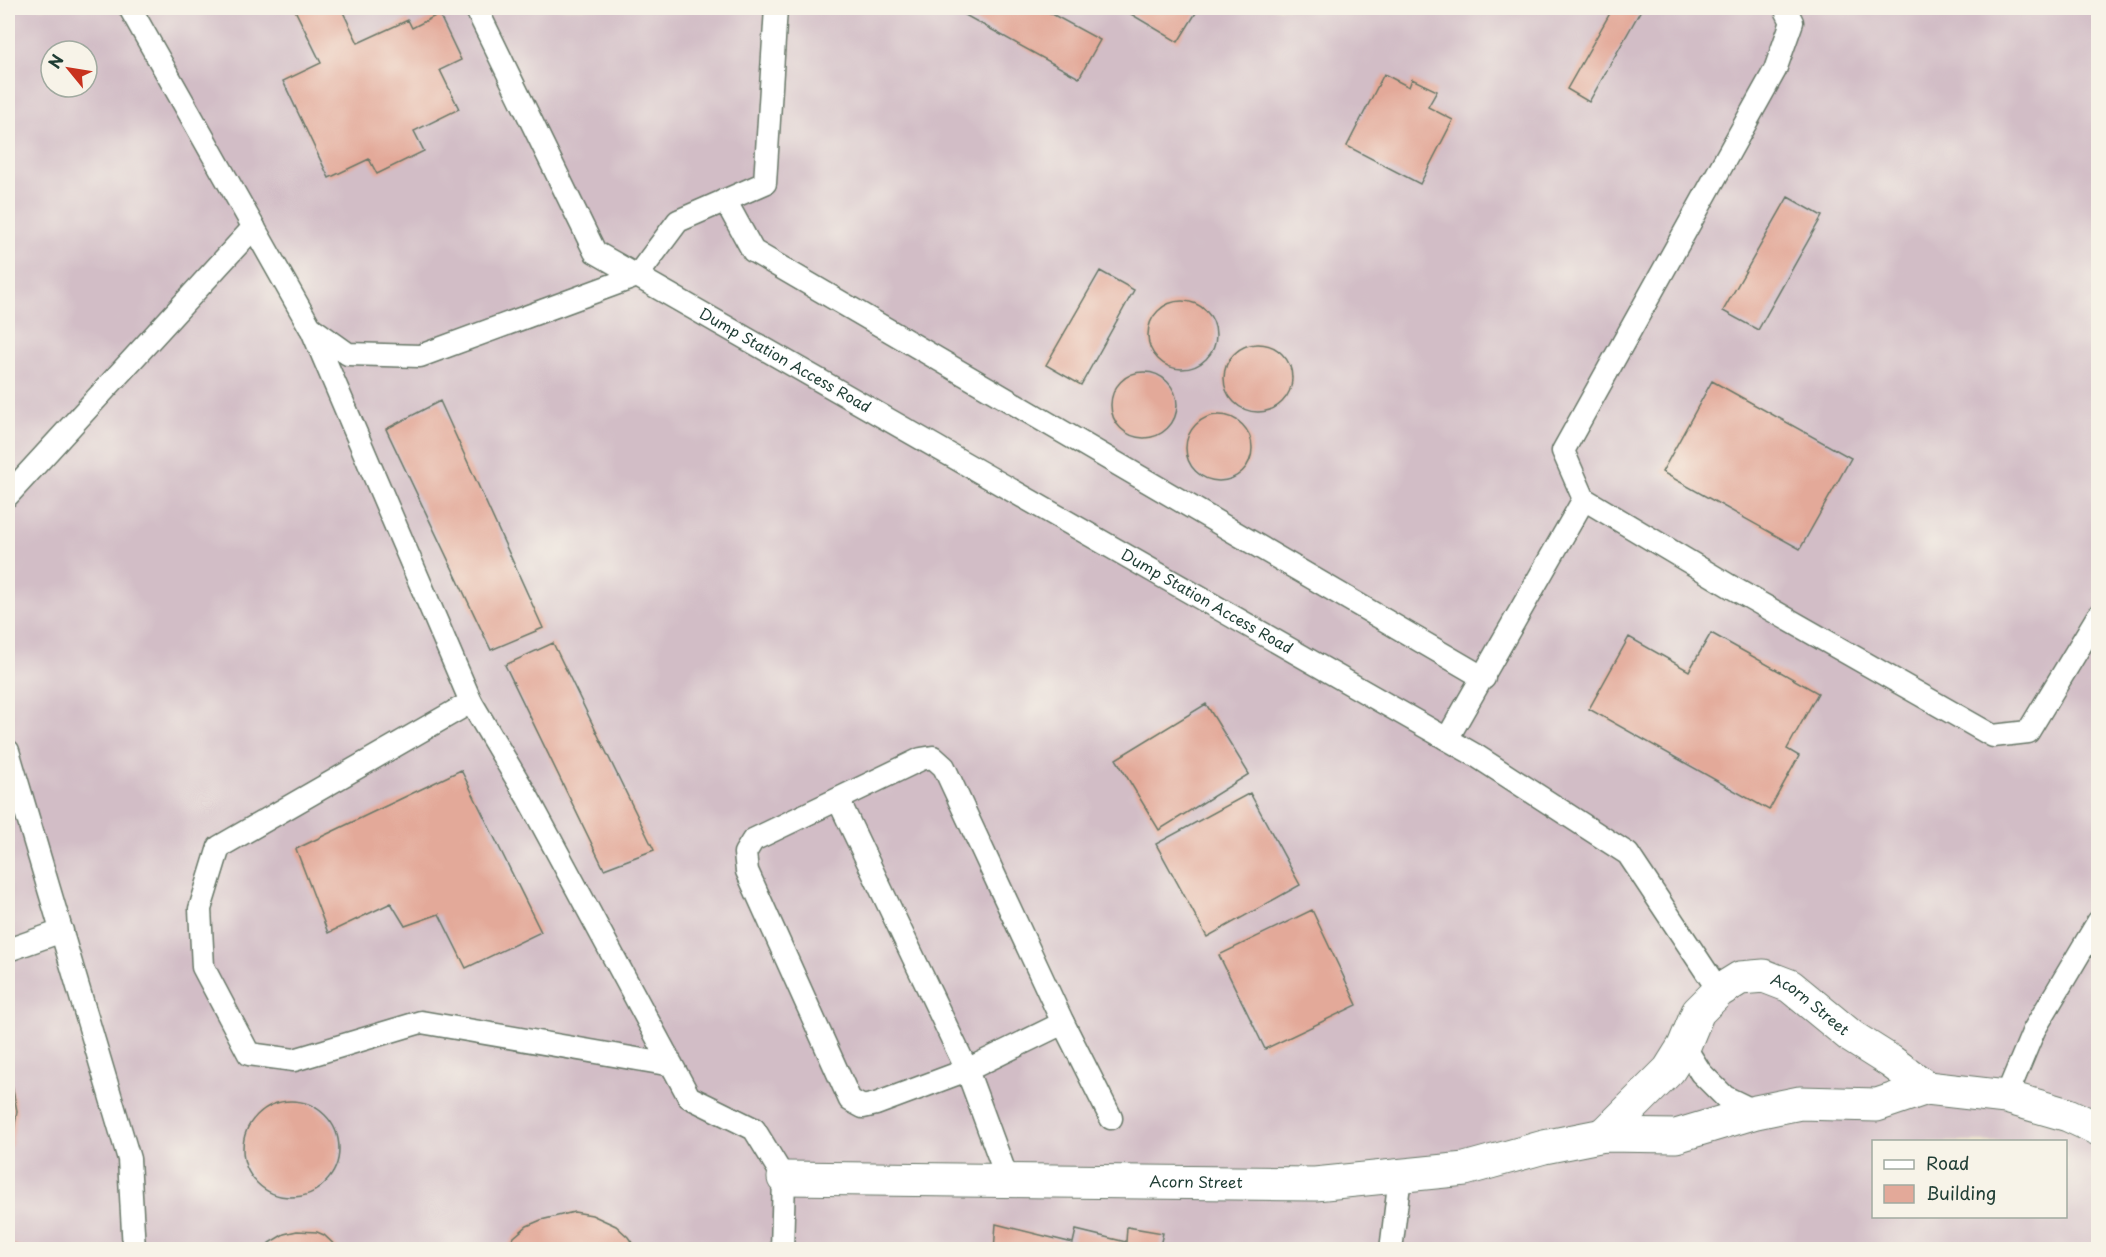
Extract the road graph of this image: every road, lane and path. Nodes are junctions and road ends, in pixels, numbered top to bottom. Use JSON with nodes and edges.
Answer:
{"nodes":[{"id":1,"x":130,"y":8,"type":"edge"},
{"id":2,"x":476,"y":8,"type":"edge"},
{"id":3,"x":776,"y":8,"type":"edge"},
{"id":4,"x":1785,"y":8,"type":"edge"},
{"id":5,"x":726,"y":200,"type":"junction"},
{"id":6,"x":254,"y":227,"type":"junction"},
{"id":7,"x":637,"y":276,"type":"junction"},
{"id":8,"x":310,"y":327,"type":"junction"},
{"id":9,"x":8,"y":495,"type":"edge"},
{"id":10,"x":1584,"y":500,"type":"junction"},
{"id":11,"x":2098,"y":616,"type":"edge"},
{"id":12,"x":1484,"y":678,"type":"junction"},
{"id":13,"x":471,"y":702,"type":"junction"},
{"id":14,"x":1447,"y":739,"type":"junction"},
{"id":15,"x":8,"y":751,"type":"edge"},
{"id":16,"x":838,"y":799,"type":"junction"},
{"id":17,"x":2098,"y":922,"type":"edge"},
{"id":18,"x":62,"y":931,"type":"junction"},
{"id":19,"x":8,"y":950,"type":"edge"},
{"id":20,"x":1719,"y":991,"type":"junction"},
{"id":21,"x":1063,"y":1023,"type":"junction"},
{"id":22,"x":1684,"y":1046,"type":"junction"},
{"id":23,"x":672,"y":1065,"type":"junction"},
{"id":24,"x":967,"y":1070,"type":"junction"},
{"id":25,"x":1927,"y":1088,"type":"junction"},
{"id":26,"x":2006,"y":1097,"type":"junction"},
{"id":27,"x":1756,"y":1112,"type":"junction"},
{"id":28,"x":1111,"y":1118,"type":"dead end"},
{"id":29,"x":2098,"y":1129,"type":"edge"},
{"id":30,"x":1604,"y":1135,"type":"junction"},
{"id":31,"x":1400,"y":1176,"type":"junction"},
{"id":32,"x":784,"y":1178,"type":"junction"},
{"id":33,"x":1008,"y":1181,"type":"junction"},
{"id":34,"x":134,"y":1250,"type":"edge"},
{"id":35,"x":783,"y":1250,"type":"edge"},
{"id":36,"x":1390,"y":1250,"type":"edge"}],
"edges":[{"from":1,"to":6,"type":"lane"},
{"from":2,"to":7,"type":"lane","name":"Dump Station Access Road"},
{"from":3,"to":5,"type":"lane"},
{"from":4,"to":10,"type":"lane"},
{"from":5,"to":7,"type":"lane"},
{"from":5,"to":12,"type":"lane"},
{"from":6,"to":8,"type":"lane"},
{"from":6,"to":9,"type":"lane"},
{"from":7,"to":8,"type":"lane"},
{"from":7,"to":14,"type":"lane","name":"Dump Station Access Road"},
{"from":8,"to":13,"type":"lane"},
{"from":10,"to":11,"type":"lane"},
{"from":10,"to":12,"type":"lane"},
{"from":12,"to":14,"type":"lane"},
{"from":13,"to":23,"type":"lane"},
{"from":13,"to":23,"type":"lane"},
{"from":14,"to":20,"type":"lane","name":"Dump Station Access Road"},
{"from":15,"to":18,"type":"lane"},
{"from":16,"to":21,"type":"lane"},
{"from":16,"to":24,"type":"lane"},
{"from":16,"to":24,"type":"lane"},
{"from":17,"to":26,"type":"lane"},
{"from":18,"to":19,"type":"lane"},
{"from":18,"to":34,"type":"lane"},
{"from":20,"to":22,"type":"street","name":"Acorn Street"},
{"from":20,"to":25,"type":"street","name":"Acorn Street"},
{"from":21,"to":24,"type":"lane"},
{"from":21,"to":28,"type":"lane"},
{"from":22,"to":27,"type":"lane"},
{"from":22,"to":30,"type":"street","name":"Acorn Street"},
{"from":23,"to":32,"type":"lane"},
{"from":24,"to":33,"type":"lane"},
{"from":25,"to":26,"type":"street","name":"Acorn Street"},
{"from":25,"to":27,"type":"street","name":"Acorn Street"},
{"from":26,"to":29,"type":"street","name":"Acorn Street"},
{"from":27,"to":30,"type":"street","name":"Acorn Street"},
{"from":30,"to":31,"type":"street","name":"Acorn Street"},
{"from":31,"to":33,"type":"street","name":"Acorn Street"},
{"from":31,"to":36,"type":"lane"},
{"from":32,"to":33,"type":"street","name":"Acorn Street"},
{"from":32,"to":35,"type":"lane"}]}
